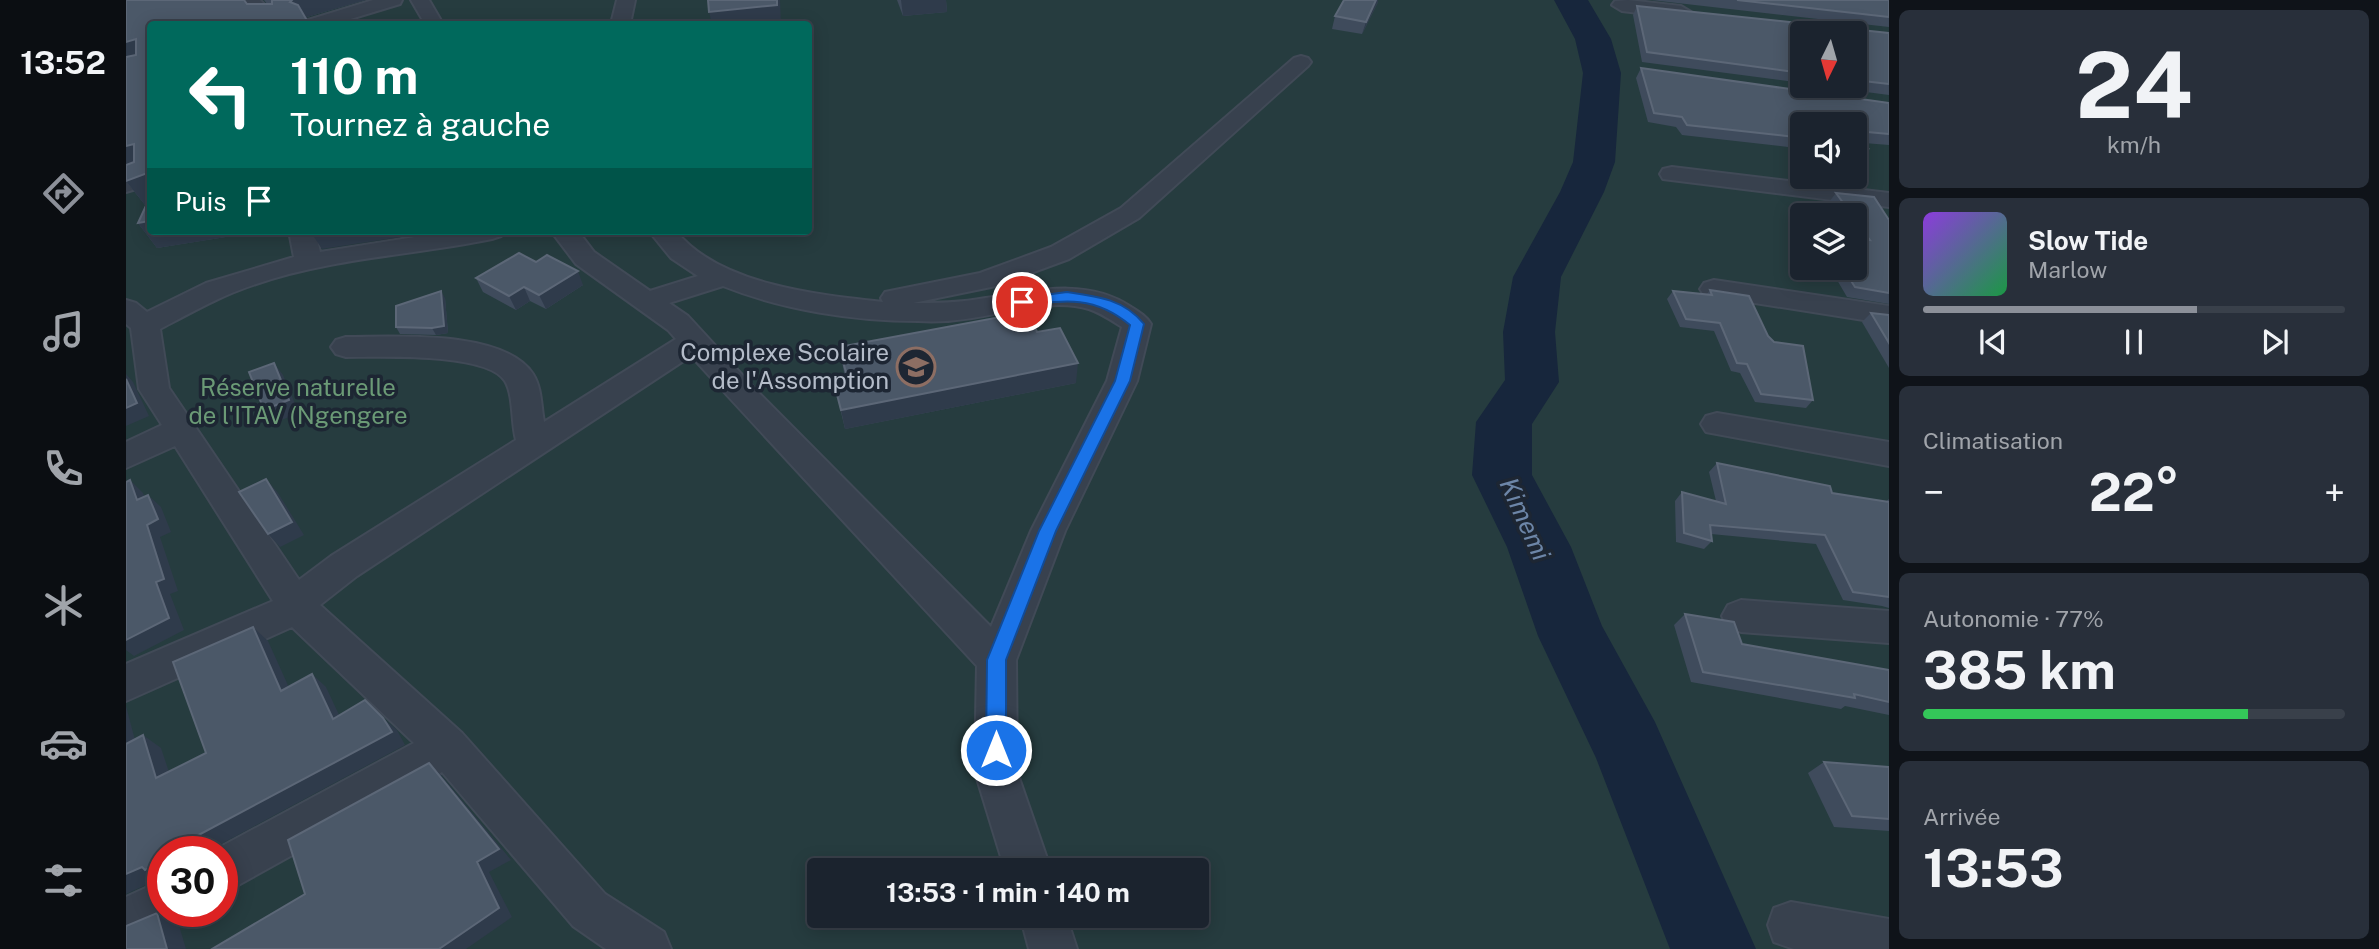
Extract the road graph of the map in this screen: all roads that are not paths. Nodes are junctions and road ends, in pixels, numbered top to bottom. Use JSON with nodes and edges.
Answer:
{"nodes":[{"id":1,"x":249,"y":0,"type":"edge"},
{"id":2,"x":393,"y":0,"type":"edge"},
{"id":3,"x":420,"y":0,"type":"edge"},
{"id":4,"x":626,"y":0,"type":"edge"},
{"id":5,"x":1622,"y":5,"type":"dead end"},
{"id":6,"x":1702,"y":14,"type":"edge"},
{"id":7,"x":270,"y":21,"type":"edge"},
{"id":8,"x":325,"y":21,"type":"edge"},
{"id":9,"x":432,"y":21,"type":"edge"},
{"id":10,"x":622,"y":21,"type":"edge"},
{"id":11,"x":1301,"y":62,"type":"dead end"},
{"id":12,"x":1672,"y":174,"type":"dead end"},
{"id":13,"x":147,"y":178,"type":"edge"},
{"id":14,"x":126,"y":185,"type":"edge"},
{"id":15,"x":1889,"y":200,"type":"edge"},
{"id":16,"x":303,"y":235,"type":"edge"},
{"id":17,"x":474,"y":235,"type":"edge"},
{"id":18,"x":567,"y":235,"type":"edge"},
{"id":19,"x":666,"y":235,"type":"edge"},
{"id":20,"x":309,"y":263,"type":"junction"},
{"id":21,"x":724,"y":277,"type":"junction"},
{"id":22,"x":1714,"y":289,"type":"edge"},
{"id":23,"x":647,"y":301,"type":"junction"},
{"id":24,"x":848,"y":308,"type":"junction"},
{"id":25,"x":1889,"y":315,"type":"edge"},
{"id":26,"x":136,"y":317,"type":"edge"},
{"id":27,"x":694,"y":341,"type":"junction"},
{"id":28,"x":346,"y":347,"type":"dead end"},
{"id":29,"x":1717,"y":424,"type":"dead end"},
{"id":30,"x":180,"y":430,"type":"junction"},
{"id":31,"x":533,"y":444,"type":"junction"},
{"id":32,"x":1889,"y":454,"type":"edge"},
{"id":33,"x":126,"y":456,"type":"edge"},
{"id":34,"x":296,"y":606,"type":"junction"},
{"id":35,"x":1741,"y":616,"type":"dead end"},
{"id":36,"x":1889,"y":627,"type":"edge"},
{"id":37,"x":997,"y":660,"type":"junction"},
{"id":38,"x":126,"y":683,"type":"edge"},
{"id":39,"x":447,"y":747,"type":"junction"},
{"id":40,"x":1024,"y":858,"type":"edge"},
{"id":41,"x":238,"y":862,"type":"edge"},
{"id":42,"x":147,"y":910,"type":"edge"},
{"id":43,"x":126,"y":920,"type":"edge"},
{"id":44,"x":1791,"y":925,"type":"dead end"},
{"id":45,"x":1046,"y":928,"type":"edge"},
{"id":46,"x":1889,"y":943,"type":"edge"},
{"id":47,"x":647,"y":949,"type":"edge"},
{"id":48,"x":1053,"y":949,"type":"edge"}],
"edges":[{"from":1,"to":7,"type":"street"},
{"from":2,"to":8,"type":"street"},
{"from":3,"to":9,"type":"street"},
{"from":4,"to":10,"type":"street"},
{"from":5,"to":6,"type":"street"},
{"from":11,"to":24,"type":"street"},
{"from":12,"to":15,"type":"street"},
{"from":13,"to":14,"type":"street"},
{"from":16,"to":20,"type":"street"},
{"from":17,"to":20,"type":"street"},
{"from":18,"to":23,"type":"street"},
{"from":19,"to":21,"type":"street"},
{"from":20,"to":26,"type":"street"},
{"from":21,"to":23,"type":"street"},
{"from":21,"to":24,"type":"street"},
{"from":22,"to":25,"type":"street"},
{"from":23,"to":27,"type":"street"},
{"from":24,"to":37,"type":"street"},
{"from":26,"to":30,"type":"street"},
{"from":27,"to":31,"type":"street"},
{"from":27,"to":37,"type":"street"},
{"from":28,"to":31,"type":"street"},
{"from":29,"to":32,"type":"street"},
{"from":30,"to":33,"type":"street"},
{"from":30,"to":34,"type":"street"},
{"from":31,"to":34,"type":"street"},
{"from":34,"to":38,"type":"street"},
{"from":34,"to":39,"type":"street"},
{"from":35,"to":36,"type":"street"},
{"from":37,"to":40,"type":"street"},
{"from":39,"to":41,"type":"street"},
{"from":39,"to":47,"type":"street"},
{"from":42,"to":43,"type":"street"},
{"from":44,"to":46,"type":"street"},
{"from":45,"to":48,"type":"street"}]}
